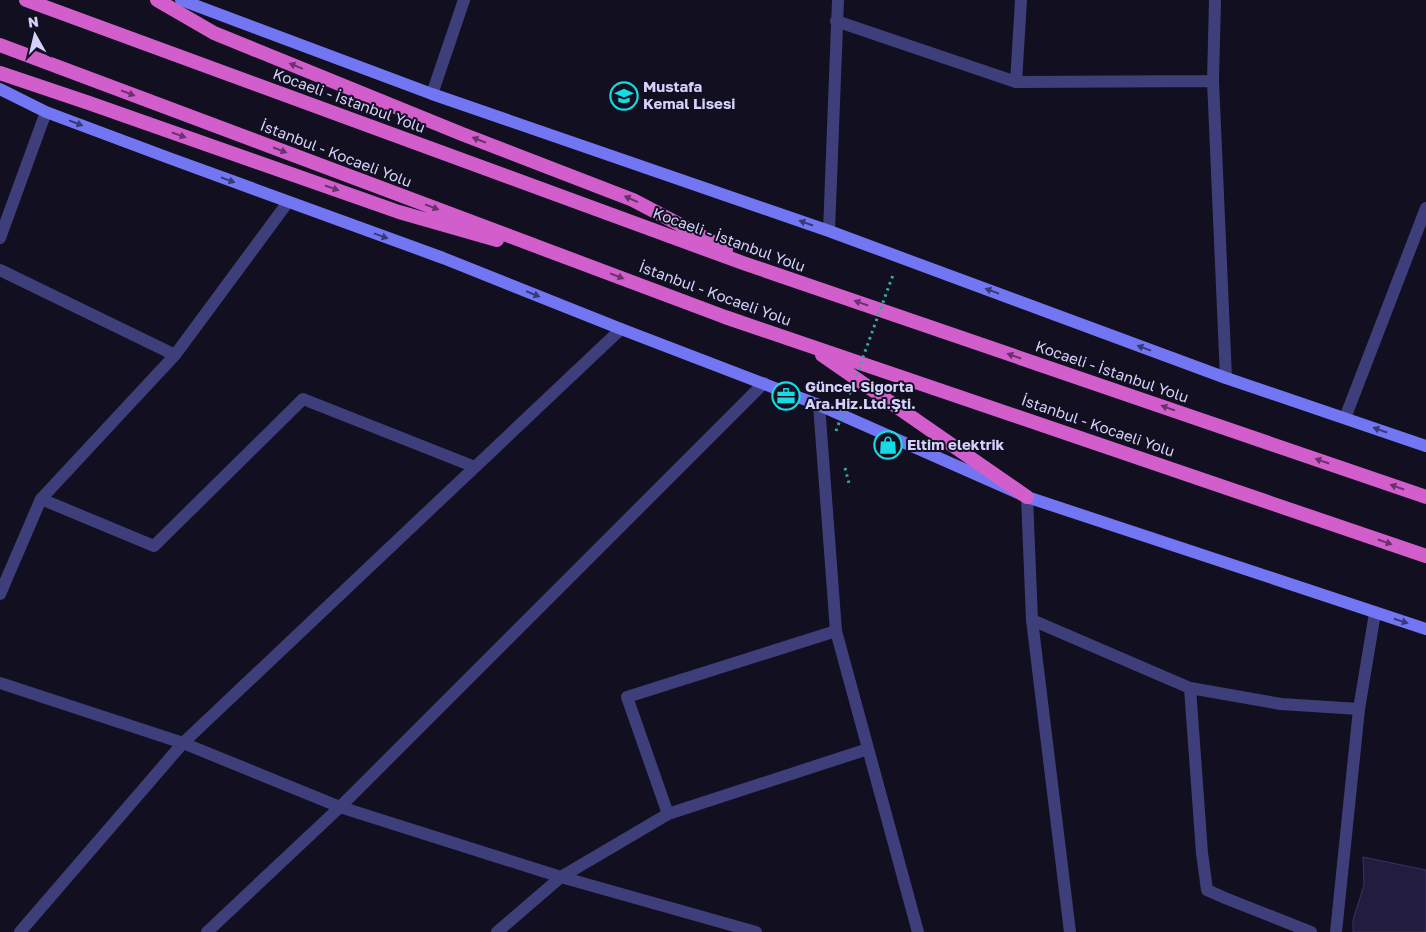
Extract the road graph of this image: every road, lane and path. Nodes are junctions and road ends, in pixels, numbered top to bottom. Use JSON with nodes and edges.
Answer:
{"nodes":[{"id":1,"x":26,"y":0,"type":"edge"},
{"id":2,"x":157,"y":0,"type":"edge"},
{"id":3,"x":182,"y":0,"type":"edge"},
{"id":4,"x":464,"y":0,"type":"edge"},
{"id":5,"x":838,"y":0,"type":"edge"},
{"id":6,"x":1020,"y":0,"type":"edge"},
{"id":7,"x":1215,"y":0,"type":"edge"},
{"id":8,"x":836,"y":21,"type":"junction"},
{"id":9,"x":0,"y":45,"type":"edge"},
{"id":10,"x":0,"y":74,"type":"edge"},
{"id":11,"x":1016,"y":82,"type":"junction"},
{"id":12,"x":1213,"y":82,"type":"junction"},
{"id":13,"x":0,"y":89,"type":"edge"},
{"id":14,"x":432,"y":94,"type":"junction"},
{"id":15,"x":46,"y":112,"type":"junction"},
{"id":16,"x":288,"y":202,"type":"junction"},
{"id":17,"x":1426,"y":209,"type":"edge"},
{"id":18,"x":829,"y":231,"type":"junction"},
{"id":19,"x":0,"y":238,"type":"edge"},
{"id":20,"x":594,"y":268,"type":"junction"},
{"id":21,"x":0,"y":270,"type":"edge"},
{"id":22,"x":767,"y":271,"type":"junction"},
{"id":23,"x":893,"y":274,"type":"dead end"},
{"id":24,"x":621,"y":329,"type":"junction"},
{"id":25,"x":807,"y":344,"type":"junction"},
{"id":26,"x":175,"y":355,"type":"junction"},
{"id":27,"x":1226,"y":378,"type":"junction"},
{"id":28,"x":764,"y":383,"type":"junction"},
{"id":29,"x":819,"y":405,"type":"junction"},
{"id":30,"x":1345,"y":418,"type":"junction"},
{"id":31,"x":836,"y":431,"type":"dead end"},
{"id":32,"x":1426,"y":446,"type":"edge"},
{"id":33,"x":475,"y":467,"type":"junction"},
{"id":34,"x":1027,"y":497,"type":"junction"},
{"id":35,"x":1426,"y":497,"type":"edge"},
{"id":36,"x":41,"y":499,"type":"junction"},
{"id":37,"x":1426,"y":556,"type":"edge"},
{"id":38,"x":0,"y":594,"type":"edge"},
{"id":39,"x":1375,"y":613,"type":"junction"},
{"id":40,"x":1032,"y":620,"type":"junction"},
{"id":41,"x":1426,"y":629,"type":"edge"},
{"id":42,"x":836,"y":631,"type":"junction"},
{"id":43,"x":0,"y":683,"type":"edge"},
{"id":44,"x":1190,"y":688,"type":"junction"},
{"id":45,"x":1358,"y":709,"type":"junction"},
{"id":46,"x":183,"y":743,"type":"junction"},
{"id":47,"x":868,"y":749,"type":"junction"},
{"id":48,"x":340,"y":806,"type":"junction"},
{"id":49,"x":668,"y":814,"type":"junction"},
{"id":50,"x":562,"y":877,"type":"junction"},
{"id":51,"x":20,"y":932,"type":"edge"},
{"id":52,"x":208,"y":932,"type":"edge"},
{"id":53,"x":498,"y":932,"type":"edge"},
{"id":54,"x":756,"y":932,"type":"edge"},
{"id":55,"x":918,"y":932,"type":"edge"},
{"id":56,"x":1070,"y":932,"type":"edge"},
{"id":57,"x":1311,"y":932,"type":"edge"},
{"id":58,"x":1336,"y":932,"type":"edge"}],
"edges":[{"from":1,"to":22,"type":"highway","name":"Kocaeli - İstanbul Yolu"},
{"from":22,"to":2,"type":"highway","one_way":true},
{"from":3,"to":14,"type":"main road"},
{"from":4,"to":14,"type":"street"},
{"from":5,"to":8,"type":"street"},
{"from":6,"to":11,"type":"street"},
{"from":7,"to":12,"type":"street"},
{"from":8,"to":11,"type":"street"},
{"from":8,"to":18,"type":"street"},
{"from":9,"to":20,"type":"highway","name":"İstanbul - Kocaeli Yolu","one_way":true},
{"from":10,"to":20,"type":"highway","one_way":true},
{"from":11,"to":12,"type":"street"},
{"from":12,"to":27,"type":"street"},
{"from":13,"to":15,"type":"main road"},
{"from":18,"to":14,"type":"main road","one_way":true},
{"from":15,"to":16,"type":"main road","one_way":true},
{"from":15,"to":19,"type":"street"},
{"from":16,"to":24,"type":"main road","one_way":true},
{"from":16,"to":26,"type":"street"},
{"from":17,"to":30,"type":"street"},
{"from":27,"to":18,"type":"main road","one_way":true},
{"from":20,"to":25,"type":"highway","name":"İstanbul - Kocaeli Yolu","one_way":true},
{"from":21,"to":26,"type":"street"},
{"from":35,"to":22,"type":"highway","name":"Kocaeli - İstanbul Yolu","one_way":true},
{"from":23,"to":31,"type":"path","bridge":true},
{"from":24,"to":28,"type":"main road"},
{"from":24,"to":33,"type":"street"},
{"from":25,"to":34,"type":"highway"},
{"from":25,"to":37,"type":"highway","name":"İstanbul - Kocaeli Yolu","one_way":true},
{"from":26,"to":36,"type":"street"},
{"from":27,"to":30,"type":"main road"},
{"from":28,"to":29,"type":"main road"},
{"from":28,"to":48,"type":"street"},
{"from":29,"to":34,"type":"main road"},
{"from":29,"to":42,"type":"street"},
{"from":32,"to":30,"type":"main road","one_way":true},
{"from":33,"to":36,"type":"street"},
{"from":33,"to":46,"type":"street"},
{"from":34,"to":39,"type":"main road"},
{"from":34,"to":40,"type":"street"},
{"from":36,"to":38,"type":"street"},
{"from":39,"to":41,"type":"main road","one_way":true},
{"from":39,"to":45,"type":"street"},
{"from":40,"to":44,"type":"street"},
{"from":40,"to":56,"type":"street"},
{"from":42,"to":47,"type":"street"},
{"from":42,"to":49,"type":"street"},
{"from":43,"to":46,"type":"street"},
{"from":44,"to":45,"type":"street"},
{"from":44,"to":57,"type":"street"},
{"from":45,"to":58,"type":"street"},
{"from":46,"to":48,"type":"street"},
{"from":46,"to":51,"type":"street"},
{"from":47,"to":49,"type":"street"},
{"from":47,"to":55,"type":"street"},
{"from":48,"to":50,"type":"street"},
{"from":48,"to":52,"type":"street"},
{"from":49,"to":50,"type":"street"},
{"from":50,"to":53,"type":"street"},
{"from":50,"to":54,"type":"street"}]}
